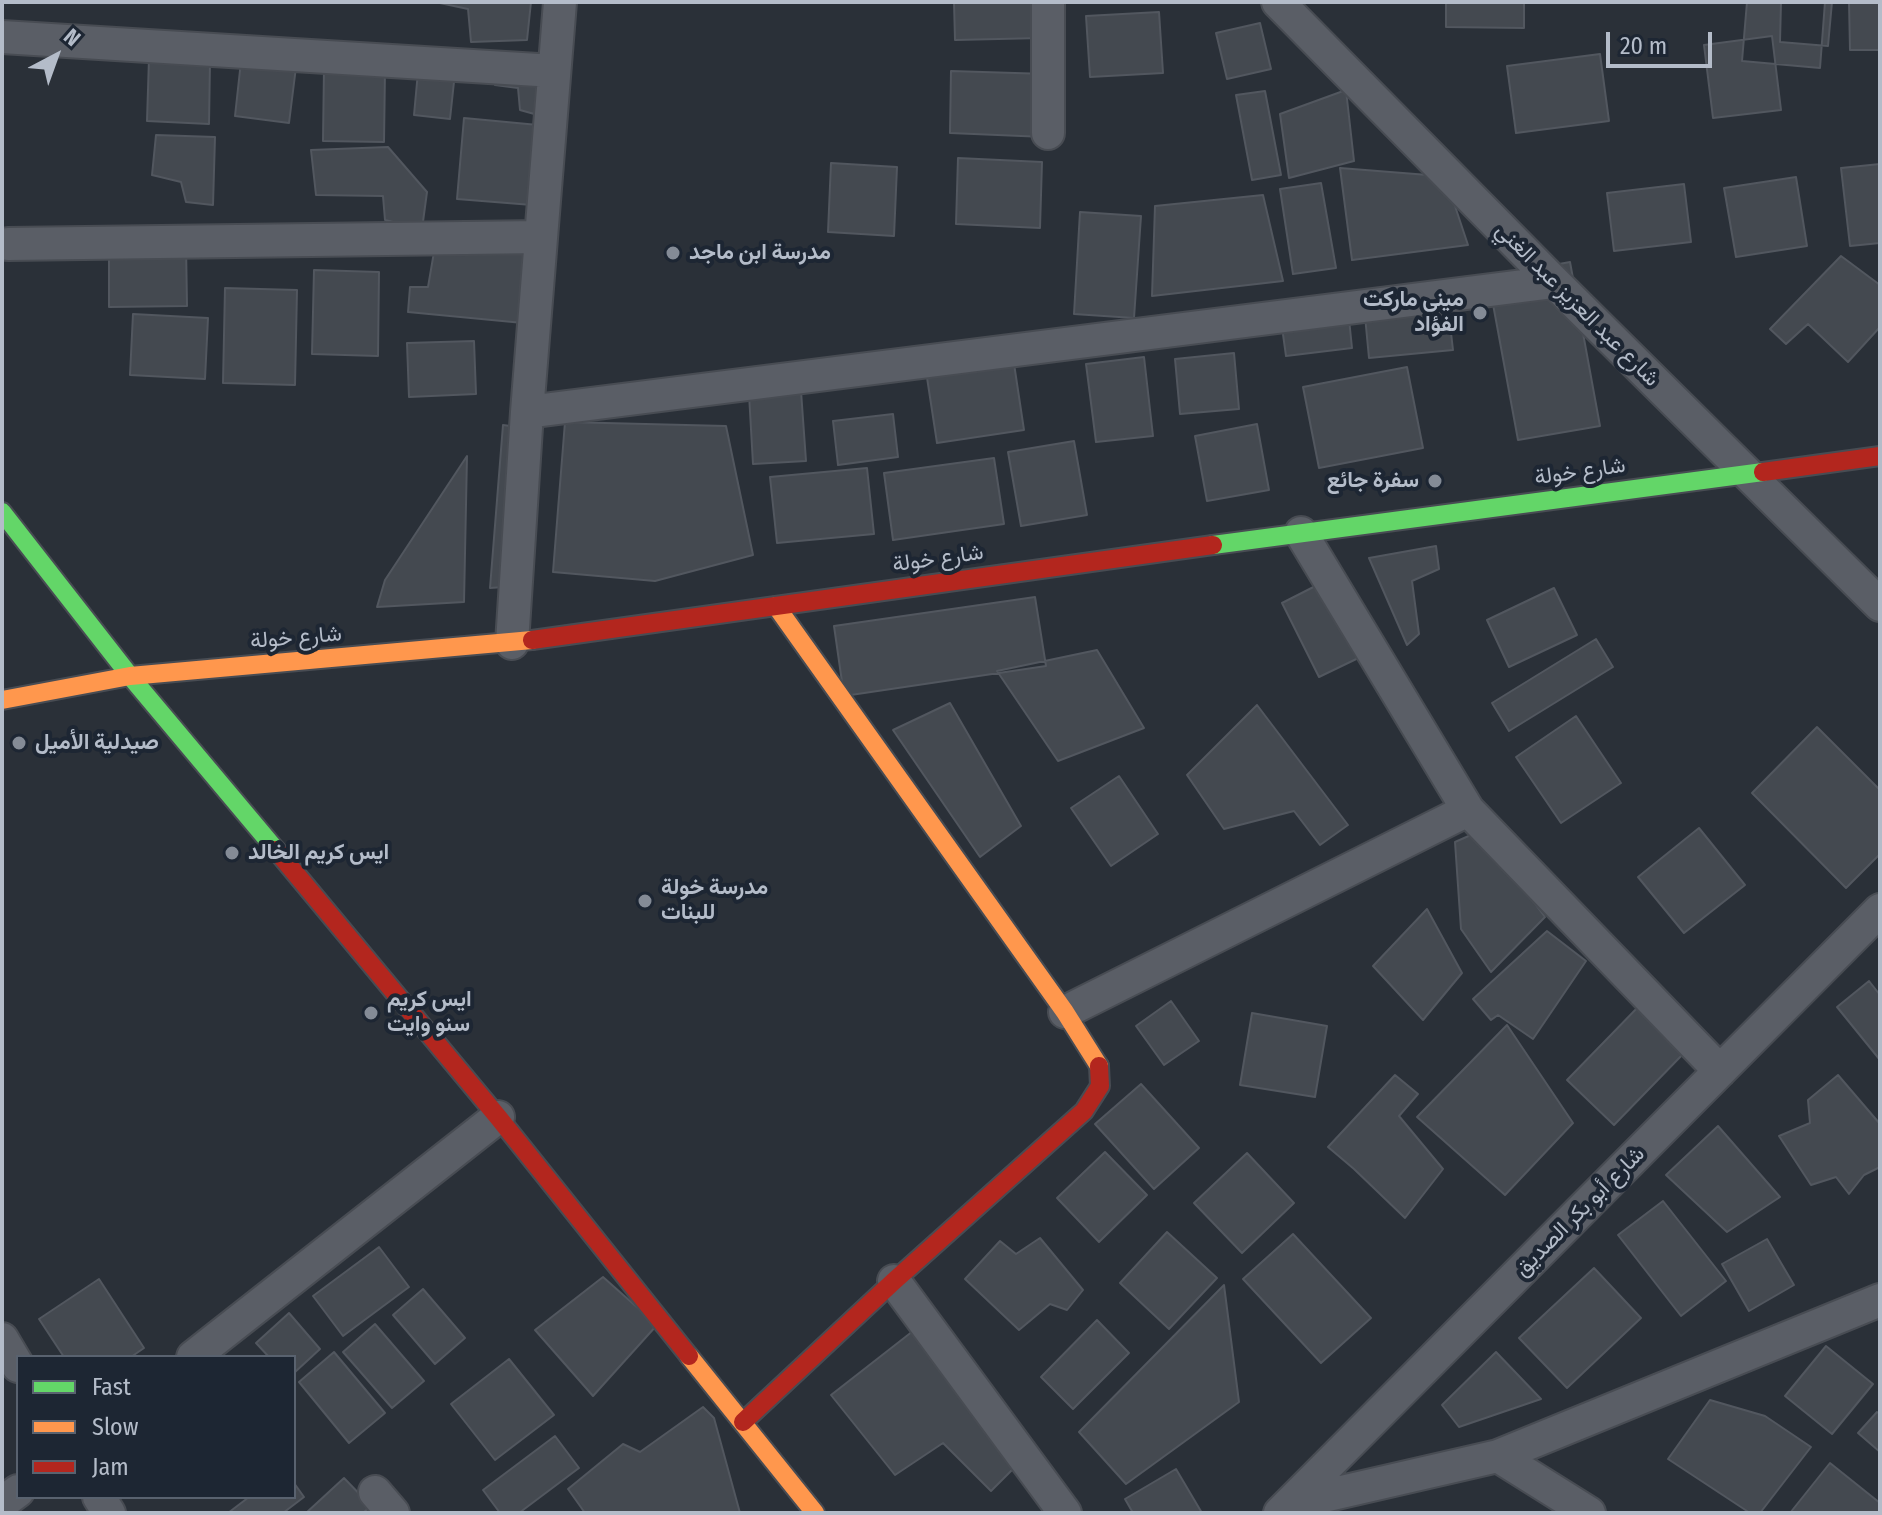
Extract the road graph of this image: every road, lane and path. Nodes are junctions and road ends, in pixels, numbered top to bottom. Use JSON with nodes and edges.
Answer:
{"nodes":[{"id":1,"x":560,"y":2,"type":"edge"},
{"id":2,"x":1048,"y":2,"type":"edge"},
{"id":3,"x":1278,"y":2,"type":"edge"},
{"id":4,"x":2,"y":37,"type":"edge"},
{"id":5,"x":554,"y":71,"type":"junction"},
{"id":6,"x":1048,"y":133,"type":"dead end"},
{"id":7,"x":541,"y":237,"type":"junction"},
{"id":8,"x":8,"y":244,"type":"dead end"},
{"id":9,"x":1554,"y":282,"type":"junction"},
{"id":10,"x":527,"y":412,"type":"junction"},
{"id":11,"x":1880,"y":456,"type":"edge"},
{"id":12,"x":1746,"y":474,"type":"junction"},
{"id":13,"x":2,"y":512,"type":"edge"},
{"id":14,"x":1301,"y":533,"type":"junction"},
{"id":15,"x":1880,"y":605,"type":"edge"},
{"id":16,"x":776,"y":606,"type":"junction"},
{"id":17,"x":512,"y":643,"type":"junction"},
{"id":18,"x":130,"y":676,"type":"junction"},
{"id":19,"x":2,"y":700,"type":"edge"},
{"id":20,"x":1468,"y":810,"type":"junction"},
{"id":21,"x":1880,"y":910,"type":"edge"},
{"id":22,"x":1065,"y":1012,"type":"junction"},
{"id":23,"x":1720,"y":1071,"type":"junction"},
{"id":24,"x":498,"y":1117,"type":"junction"},
{"id":25,"x":894,"y":1281,"type":"junction"},
{"id":26,"x":1880,"y":1300,"type":"edge"},
{"id":27,"x":2,"y":1339,"type":"edge"},
{"id":28,"x":196,"y":1355,"type":"edge"},
{"id":29,"x":16,"y":1363,"type":"edge"},
{"id":30,"x":743,"y":1422,"type":"junction"},
{"id":31,"x":1498,"y":1456,"type":"junction"},
{"id":32,"x":1284,"y":1509,"type":"edge"},
{"id":33,"x":815,"y":1513,"type":"edge"},
{"id":34,"x":1065,"y":1513,"type":"edge"},
{"id":35,"x":1589,"y":1513,"type":"edge"}],
"edges":[{"from":1,"to":5,"type":"street"},
{"from":2,"to":6,"type":"street"},
{"from":3,"to":9,"type":"street","name":"شارع عبد العزيز عبد الغني"},
{"from":4,"to":5,"type":"street"},
{"from":5,"to":7,"type":"street"},
{"from":7,"to":8,"type":"street"},
{"from":7,"to":10,"type":"street"},
{"from":9,"to":10,"type":"street"},
{"from":9,"to":12,"type":"street","name":"شارع عبد العزيز عبد الغني"},
{"from":10,"to":17,"type":"street"},
{"from":11,"to":12,"type":"street","name":"شارع خولة"},
{"from":12,"to":14,"type":"street","name":"شارع خولة"},
{"from":12,"to":15,"type":"street","name":"شارع عبد العزيز عبد الغني"},
{"from":13,"to":18,"type":"street"},
{"from":14,"to":16,"type":"street","name":"شارع خولة"},
{"from":14,"to":20,"type":"street"},
{"from":16,"to":17,"type":"street","name":"شارع خولة"},
{"from":16,"to":22,"type":"street"},
{"from":17,"to":18,"type":"street","name":"شارع خولة"},
{"from":18,"to":19,"type":"street","name":"شارع خولة"},
{"from":18,"to":24,"type":"street"},
{"from":20,"to":22,"type":"street"},
{"from":20,"to":23,"type":"street"},
{"from":21,"to":23,"type":"street","name":"شارع أبو بكر الصديق"},
{"from":22,"to":25,"type":"street"},
{"from":23,"to":32,"type":"street","name":"شارع أبو بكر الصديق"},
{"from":24,"to":28,"type":"street"},
{"from":24,"to":30,"type":"street"},
{"from":25,"to":30,"type":"street"},
{"from":25,"to":34,"type":"street"},
{"from":26,"to":31,"type":"street"},
{"from":27,"to":29,"type":"street"},
{"from":30,"to":33,"type":"street"},
{"from":31,"to":32,"type":"street"},
{"from":31,"to":35,"type":"street"}]}
